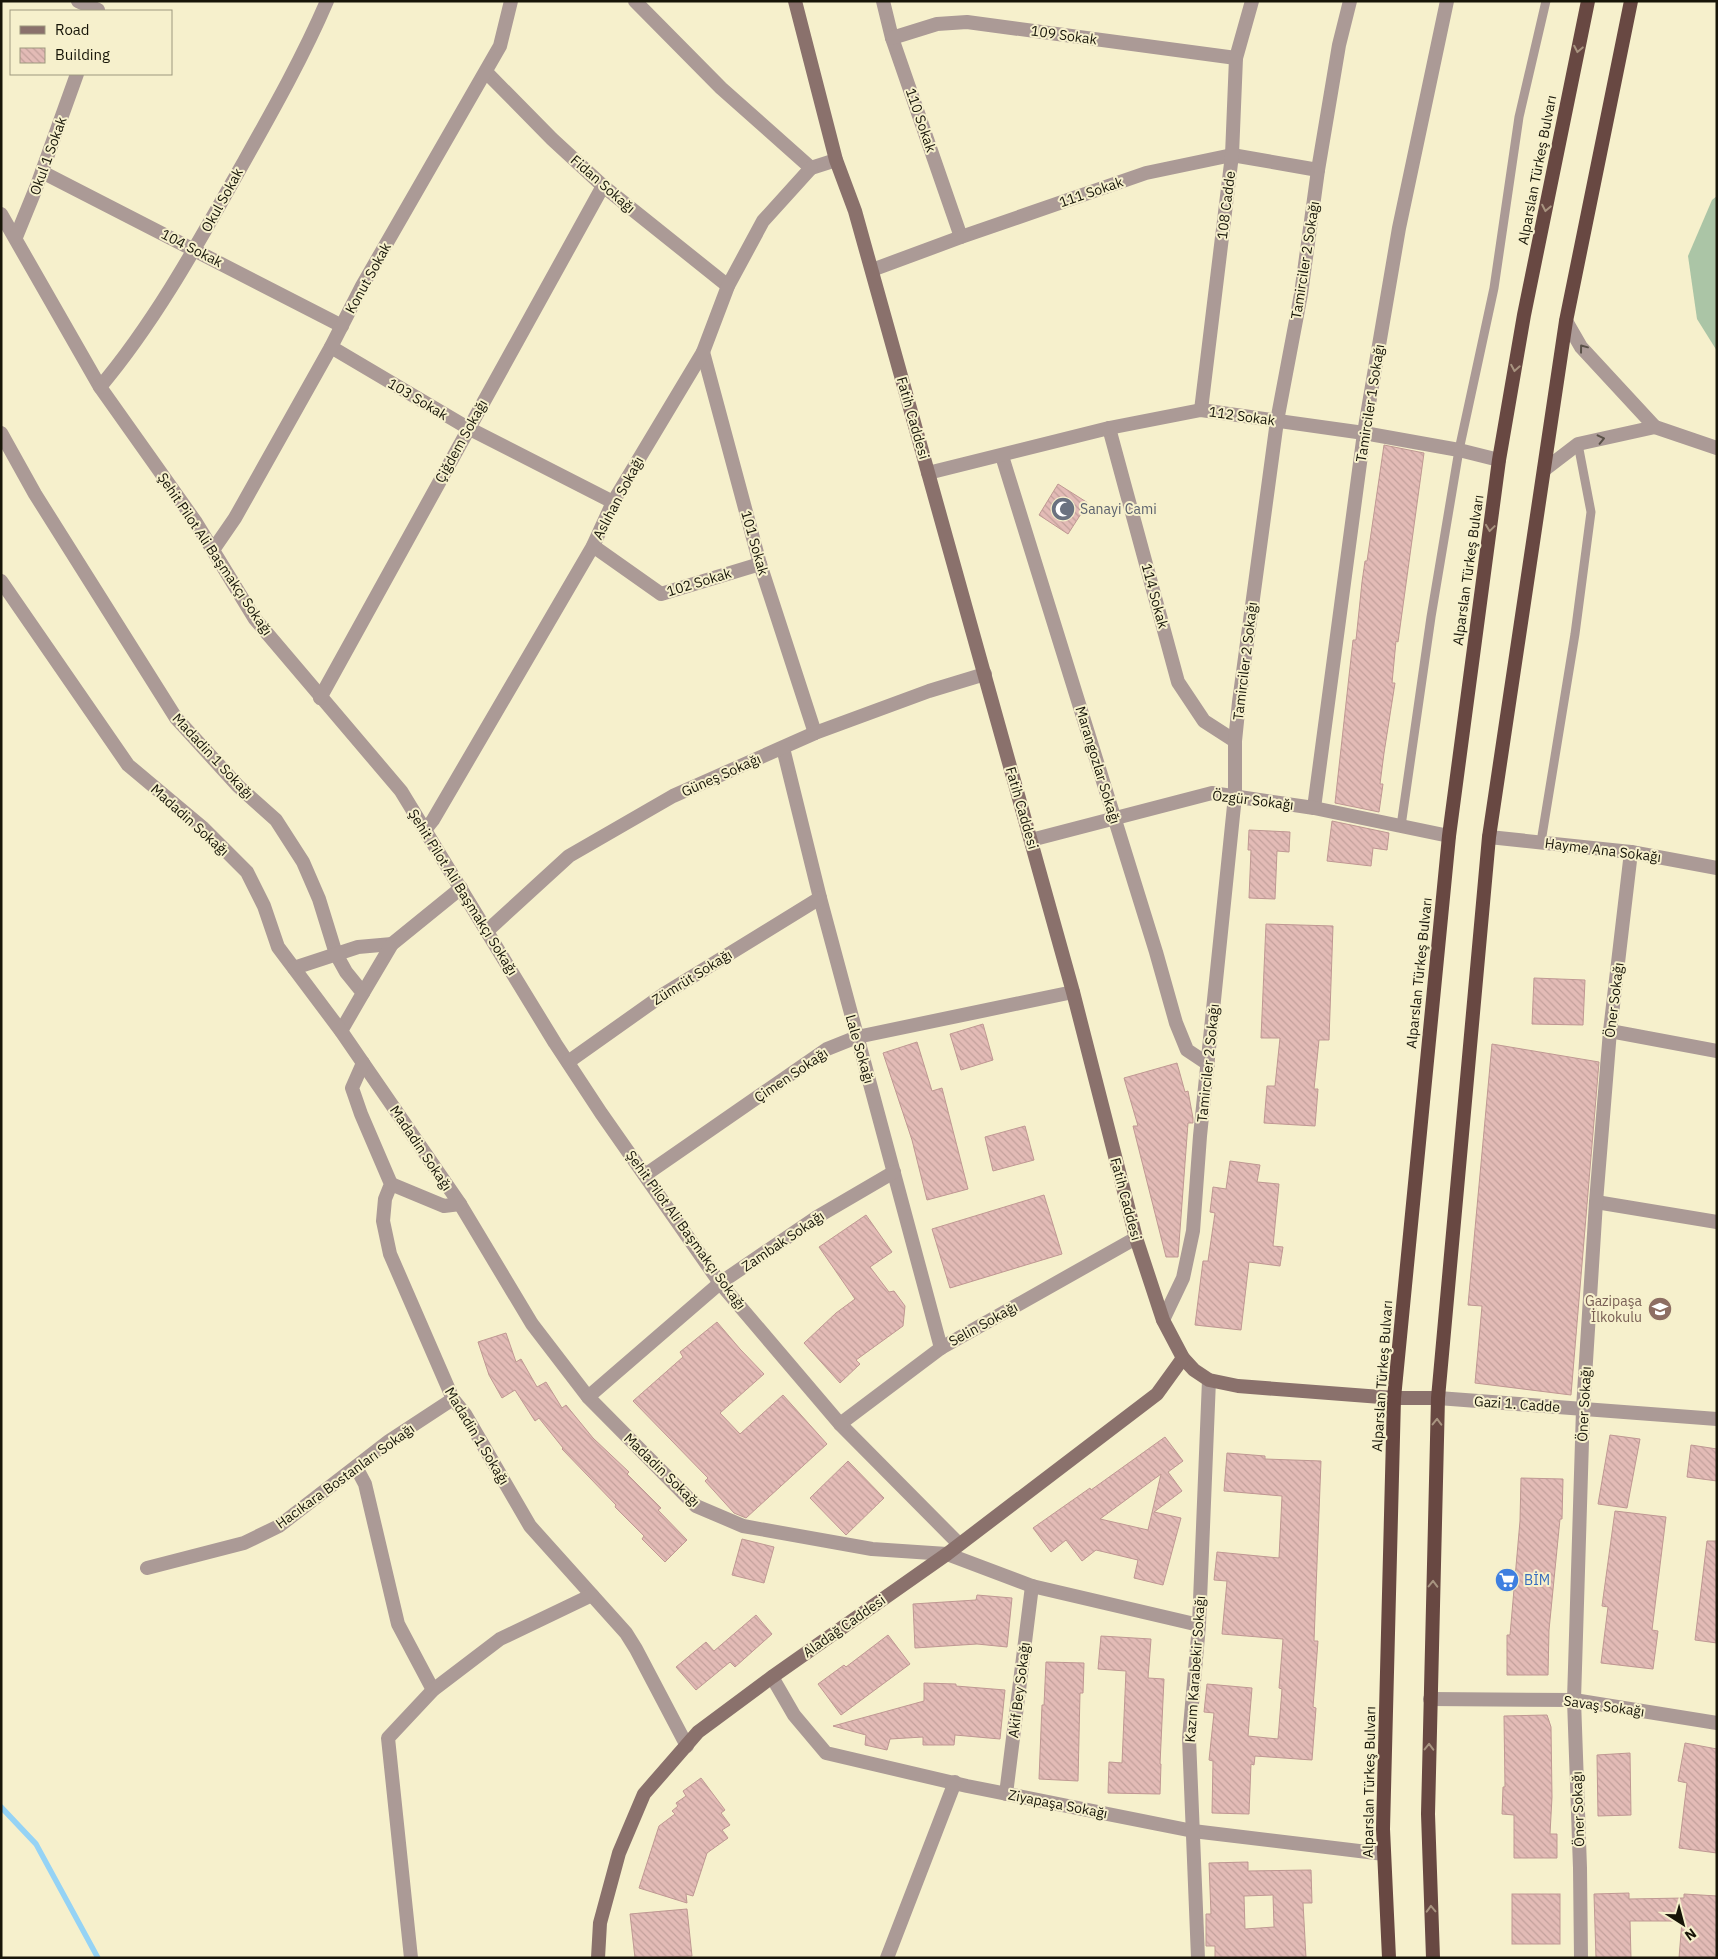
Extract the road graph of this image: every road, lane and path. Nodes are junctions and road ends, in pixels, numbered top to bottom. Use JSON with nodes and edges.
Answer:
{"nodes":[{"id":1,"x":78,"y":1,"type":"edge"},
{"id":2,"x":327,"y":1,"type":"edge"},
{"id":3,"x":511,"y":1,"type":"edge"},
{"id":4,"x":635,"y":1,"type":"edge"},
{"id":5,"x":795,"y":1,"type":"edge"},
{"id":6,"x":883,"y":1,"type":"edge"},
{"id":7,"x":1252,"y":1,"type":"edge"},
{"id":8,"x":1350,"y":1,"type":"edge"},
{"id":9,"x":1447,"y":1,"type":"edge"},
{"id":10,"x":1546,"y":1,"type":"edge"},
{"id":11,"x":1588,"y":1,"type":"edge"},
{"id":12,"x":1630,"y":1,"type":"edge"},
{"id":13,"x":98,"y":7,"type":"edge"},
{"id":14,"x":892,"y":38,"type":"junction"},
{"id":15,"x":1236,"y":58,"type":"junction"},
{"id":16,"x":486,"y":72,"type":"junction"},
{"id":17,"x":77,"y":75,"type":"edge"},
{"id":18,"x":1232,"y":155,"type":"junction"},
{"id":19,"x":836,"y":160,"type":"junction"},
{"id":20,"x":811,"y":168,"type":"junction"},
{"id":21,"x":1318,"y":170,"type":"junction"},
{"id":22,"x":42,"y":172,"type":"junction"},
{"id":23,"x":603,"y":186,"type":"junction"},
{"id":24,"x":1,"y":214,"type":"edge"},
{"id":25,"x":16,"y":237,"type":"junction"},
{"id":26,"x":961,"y":237,"type":"junction"},
{"id":27,"x":195,"y":249,"type":"junction"},
{"id":28,"x":872,"y":270,"type":"junction"},
{"id":29,"x":728,"y":286,"type":"junction"},
{"id":30,"x":1566,"y":321,"type":"junction"},
{"id":31,"x":342,"y":326,"type":"junction"},
{"id":32,"x":331,"y":347,"type":"junction"},
{"id":33,"x":703,"y":352,"type":"junction"},
{"id":34,"x":100,"y":387,"type":"junction"},
{"id":35,"x":1201,"y":410,"type":"junction"},
{"id":36,"x":1277,"y":421,"type":"junction"},
{"id":37,"x":1655,"y":427,"type":"junction"},
{"id":38,"x":468,"y":428,"type":"junction"},
{"id":39,"x":1110,"y":428,"type":"junction"},
{"id":40,"x":1,"y":433,"type":"edge"},
{"id":41,"x":1364,"y":433,"type":"junction"},
{"id":42,"x":1578,"y":444,"type":"junction"},
{"id":43,"x":1717,"y":448,"type":"edge"},
{"id":44,"x":1459,"y":450,"type":"junction"},
{"id":45,"x":1002,"y":456,"type":"junction"},
{"id":46,"x":1499,"y":460,"type":"junction"},
{"id":47,"x":1544,"y":470,"type":"junction"},
{"id":48,"x":928,"y":473,"type":"junction"},
{"id":49,"x":613,"y":502,"type":"junction"},
{"id":50,"x":593,"y":546,"type":"junction"},
{"id":51,"x":213,"y":550,"type":"junction"},
{"id":52,"x":760,"y":564,"type":"junction"},
{"id":53,"x":1,"y":581,"type":"edge"},
{"id":54,"x":984,"y":674,"type":"junction"},
{"id":55,"x":320,"y":698,"type":"junction"},
{"id":56,"x":815,"y":733,"type":"junction"},
{"id":57,"x":1235,"y":741,"type":"junction"},
{"id":58,"x":783,"y":748,"type":"junction"},
{"id":59,"x":1235,"y":796,"type":"junction"},
{"id":60,"x":1314,"y":808,"type":"junction"},
{"id":61,"x":1114,"y":818,"type":"junction"},
{"id":62,"x":1400,"y":826,"type":"junction"},
{"id":63,"x":425,"y":830,"type":"junction"},
{"id":64,"x":1449,"y":836,"type":"junction"},
{"id":65,"x":1489,"y":837,"type":"junction"},
{"id":66,"x":1031,"y":840,"type":"junction"},
{"id":67,"x":1540,"y":842,"type":"junction"},
{"id":68,"x":1631,"y":852,"type":"junction"},
{"id":69,"x":1717,"y":868,"type":"edge"},
{"id":70,"x":461,"y":888,"type":"junction"},
{"id":71,"x":820,"y":898,"type":"junction"},
{"id":72,"x":487,"y":931,"type":"junction"},
{"id":73,"x":392,"y":944,"type":"junction"},
{"id":74,"x":336,"y":954,"type":"junction"},
{"id":75,"x":294,"y":968,"type":"junction"},
{"id":76,"x":1073,"y":992,"type":"junction"},
{"id":77,"x":363,"y":993,"type":"junction"},
{"id":78,"x":341,"y":1030,"type":"junction"},
{"id":79,"x":1610,"y":1032,"type":"junction"},
{"id":80,"x":857,"y":1037,"type":"junction"},
{"id":81,"x":1717,"y":1051,"type":"edge"},
{"id":82,"x":568,"y":1062,"type":"junction"},
{"id":83,"x":364,"y":1063,"type":"junction"},
{"id":84,"x":1208,"y":1064,"type":"junction"},
{"id":85,"x":894,"y":1172,"type":"junction"},
{"id":86,"x":645,"y":1175,"type":"junction"},
{"id":87,"x":391,"y":1184,"type":"junction"},
{"id":88,"x":1596,"y":1202,"type":"junction"},
{"id":89,"x":460,"y":1204,"type":"junction"},
{"id":90,"x":1717,"y":1222,"type":"edge"},
{"id":91,"x":1136,"y":1238,"type":"junction"},
{"id":92,"x":720,"y":1283,"type":"junction"},
{"id":93,"x":1163,"y":1320,"type":"junction"},
{"id":94,"x":941,"y":1348,"type":"junction"},
{"id":95,"x":1183,"y":1358,"type":"junction"},
{"id":96,"x":1209,"y":1380,"type":"junction"},
{"id":97,"x":588,"y":1398,"type":"junction"},
{"id":98,"x":1394,"y":1398,"type":"junction"},
{"id":99,"x":1438,"y":1398,"type":"junction"},
{"id":100,"x":452,"y":1399,"type":"junction"},
{"id":101,"x":1583,"y":1409,"type":"junction"},
{"id":102,"x":1717,"y":1419,"type":"edge"},
{"id":103,"x":840,"y":1424,"type":"junction"},
{"id":104,"x":356,"y":1467,"type":"junction"},
{"id":105,"x":960,"y":1544,"type":"junction"},
{"id":106,"x":947,"y":1554,"type":"junction"},
{"id":107,"x":148,"y":1568,"type":"dead end"},
{"id":108,"x":1032,"y":1586,"type":"junction"},
{"id":109,"x":592,"y":1595,"type":"junction"},
{"id":110,"x":1199,"y":1625,"type":"junction"},
{"id":111,"x":772,"y":1677,"type":"junction"},
{"id":112,"x":433,"y":1690,"type":"junction"},
{"id":113,"x":1430,"y":1699,"type":"junction"},
{"id":114,"x":1574,"y":1700,"type":"junction"},
{"id":115,"x":1717,"y":1723,"type":"edge"},
{"id":116,"x":687,"y":1746,"type":"junction"},
{"id":117,"x":955,"y":1782,"type":"junction"},
{"id":118,"x":1006,"y":1794,"type":"junction"},
{"id":119,"x":1193,"y":1831,"type":"junction"},
{"id":120,"x":1384,"y":1854,"type":"junction"},
{"id":121,"x":411,"y":1958,"type":"edge"},
{"id":122,"x":598,"y":1958,"type":"edge"},
{"id":123,"x":887,"y":1958,"type":"edge"},
{"id":124,"x":1198,"y":1958,"type":"edge"},
{"id":125,"x":1389,"y":1958,"type":"edge"},
{"id":126,"x":1433,"y":1958,"type":"edge"},
{"id":127,"x":1581,"y":1958,"type":"edge"}],
"edges":[{"from":1,"to":13,"type":"street"},
{"from":2,"to":27,"type":"street","name":"Okul Sokak"},
{"from":3,"to":16,"type":"street","name":"Konut Sokak"},
{"from":4,"to":20,"type":"street"},
{"from":5,"to":19,"type":"main road","name":"Fatih Caddesi"},
{"from":6,"to":14,"type":"street","name":"110 Sokak"},
{"from":7,"to":15,"type":"street","name":"108 Cadde"},
{"from":8,"to":21,"type":"street","name":"Tamirciler 2 Sokağı"},
{"from":9,"to":41,"type":"street","name":"Tamirciler 1 Sokağı"},
{"from":10,"to":44,"type":"lane"},
{"from":11,"to":46,"type":"highway","name":"Alparslan Türkeş Bulvarı","one_way":true},
{"from":12,"to":30,"type":"highway"},
{"from":14,"to":15,"type":"street","name":"109 Sokak"},
{"from":14,"to":26,"type":"street","name":"110 Sokak"},
{"from":15,"to":18,"type":"street","name":"108 Cadde"},
{"from":16,"to":23,"type":"street","name":"Fidan Sokağı"},
{"from":16,"to":31,"type":"street","name":"Konut Sokak"},
{"from":17,"to":22,"type":"street","name":"Okul 1 Sokak"},
{"from":18,"to":21,"type":"street","name":"111 Sokak"},
{"from":18,"to":26,"type":"street","name":"111 Sokak"},
{"from":18,"to":35,"type":"street","name":"108 Cadde"},
{"from":19,"to":20,"type":"street"},
{"from":19,"to":28,"type":"main road","name":"Fatih Caddesi"},
{"from":20,"to":29,"type":"street","name":"Aslıhan Sokağı"},
{"from":21,"to":36,"type":"street","name":"Tamirciler 2 Sokağı"},
{"from":22,"to":25,"type":"street","name":"Okul 1 Sokak"},
{"from":22,"to":27,"type":"street","name":"104 Sokak"},
{"from":23,"to":29,"type":"street","name":"Fidan Sokağı"},
{"from":23,"to":38,"type":"street","name":"Çiğdem Sokağı"},
{"from":24,"to":25,"type":"street","name":"Şehit Pilot Ali Başmakçı Sokağı"},
{"from":25,"to":34,"type":"street","name":"Şehit Pilot Ali Başmakçı Sokağı"},
{"from":26,"to":28,"type":"street","name":"111 Sokak"},
{"from":27,"to":31,"type":"street","name":"104 Sokak"},
{"from":27,"to":34,"type":"street","name":"Okul Sokak"},
{"from":28,"to":48,"type":"main road","name":"Fatih Caddesi"},
{"from":29,"to":33,"type":"street","name":"Aslıhan Sokağı"},
{"from":37,"to":30,"type":"street","one_way":true},
{"from":30,"to":47,"type":"highway"},
{"from":31,"to":32,"type":"street","name":"Konut Sokak"},
{"from":32,"to":38,"type":"street","name":"103 Sokak"},
{"from":32,"to":51,"type":"street","name":"Konut Sokak"},
{"from":33,"to":49,"type":"street","name":"Aslıhan Sokağı"},
{"from":33,"to":52,"type":"street","name":"101 Sokak"},
{"from":34,"to":51,"type":"street","name":"Şehit Pilot Ali Başmakçı Sokağı"},
{"from":35,"to":36,"type":"street","name":"112 Sokak"},
{"from":35,"to":39,"type":"street","name":"112 Sokak"},
{"from":36,"to":41,"type":"street","name":"112 Sokak"},
{"from":36,"to":57,"type":"street","name":"Tamirciler 2 Sokağı"},
{"from":42,"to":37,"type":"street","one_way":true},
{"from":37,"to":43,"type":"street"},
{"from":38,"to":49,"type":"street","name":"103 Sokak"},
{"from":38,"to":55,"type":"street","name":"Çiğdem Sokağı"},
{"from":39,"to":45,"type":"street","name":"112 Sokak"},
{"from":39,"to":57,"type":"street","name":"114 Sokak"},
{"from":40,"to":74,"type":"street","name":"Madadin 1 Sokağı"},
{"from":41,"to":44,"type":"street","name":"112 Sokak"},
{"from":41,"to":60,"type":"street","name":"Tamirciler 1 Sokağı"},
{"from":42,"to":47,"type":"street"},
{"from":42,"to":67,"type":"lane"},
{"from":44,"to":46,"type":"street","name":"112 Sokak"},
{"from":44,"to":62,"type":"lane"},
{"from":45,"to":48,"type":"street","name":"112 Sokak"},
{"from":45,"to":61,"type":"street","name":"Marangozlar Sokağı"},
{"from":46,"to":64,"type":"highway","name":"Alparslan Türkeş Bulvarı","one_way":true},
{"from":47,"to":65,"type":"highway"},
{"from":48,"to":54,"type":"main road","name":"Fatih Caddesi"},
{"from":49,"to":50,"type":"street","name":"Aslıhan Sokağı"},
{"from":50,"to":52,"type":"street","name":"102 Sokak"},
{"from":50,"to":63,"type":"street","name":"Aslıhan Sokağı"},
{"from":51,"to":55,"type":"street","name":"Şehit Pilot Ali Başmakçı Sokağı"},
{"from":52,"to":56,"type":"street","name":"101 Sokak"},
{"from":53,"to":75,"type":"street","name":"Madadin Sokağı"},
{"from":54,"to":56,"type":"street","name":"Güneş Sokağı"},
{"from":54,"to":66,"type":"main road","name":"Fatih Caddesi"},
{"from":55,"to":63,"type":"street","name":"Şehit Pilot Ali Başmakçı Sokağı"},
{"from":56,"to":58,"type":"street","name":"Güneş Sokağı"},
{"from":57,"to":59,"type":"street","name":"Tamirciler 2 Sokağı"},
{"from":58,"to":71,"type":"street","name":"Lale Sokağı"},
{"from":58,"to":72,"type":"street","name":"Güneş Sokağı"},
{"from":59,"to":60,"type":"street","name":"Özgür Sokağı"},
{"from":59,"to":61,"type":"street","name":"Özgür Sokağı"},
{"from":59,"to":84,"type":"street","name":"Tamirciler 2 Sokağı"},
{"from":60,"to":62,"type":"street","name":"Özgür Sokağı"},
{"from":61,"to":66,"type":"street","name":"Özgür Sokağı"},
{"from":61,"to":84,"type":"street","name":"Marangozlar Sokağı"},
{"from":62,"to":64,"type":"street","name":"Özgür Sokağı"},
{"from":63,"to":70,"type":"street","name":"Şehit Pilot Ali Başmakçı Sokağı"},
{"from":64,"to":98,"type":"highway","name":"Alparslan Türkeş Bulvarı"},
{"from":65,"to":67,"type":"street","name":"Hayme Ana Sokağı"},
{"from":65,"to":99,"type":"highway"},
{"from":66,"to":76,"type":"main road","name":"Fatih Caddesi"},
{"from":67,"to":68,"type":"street","name":"Hayme Ana Sokağı"},
{"from":68,"to":69,"type":"street","name":"Hayme Ana Sokağı"},
{"from":68,"to":79,"type":"street","name":"Öner Sokağı"},
{"from":70,"to":72,"type":"street","name":"Şehit Pilot Ali Başmakçı Sokağı"},
{"from":70,"to":73,"type":"street"},
{"from":71,"to":80,"type":"street","name":"Lale Sokağı"},
{"from":71,"to":82,"type":"street","name":"Zümrüt Sokağı"},
{"from":72,"to":82,"type":"street","name":"Şehit Pilot Ali Başmakçı Sokağı"},
{"from":73,"to":74,"type":"street"},
{"from":73,"to":77,"type":"street"},
{"from":74,"to":75,"type":"street"},
{"from":74,"to":77,"type":"street","name":"Madadin 1 Sokağı"},
{"from":75,"to":78,"type":"street","name":"Madadin Sokağı"},
{"from":76,"to":80,"type":"street","name":"Çimen Sokağı"},
{"from":76,"to":91,"type":"main road","name":"Fatih Caddesi"},
{"from":77,"to":78,"type":"street"},
{"from":78,"to":83,"type":"street","name":"Madadin Sokağı"},
{"from":79,"to":81,"type":"street"},
{"from":79,"to":88,"type":"street","name":"Öner Sokağı"},
{"from":80,"to":85,"type":"street","name":"Lale Sokağı"},
{"from":80,"to":86,"type":"street","name":"Çimen Sokağı"},
{"from":82,"to":86,"type":"street","name":"Şehit Pilot Ali Başmakçı Sokağı"},
{"from":83,"to":87,"type":"street"},
{"from":83,"to":89,"type":"street","name":"Madadin Sokağı"},
{"from":84,"to":93,"type":"street","name":"Tamirciler 2 Sokağı"},
{"from":85,"to":92,"type":"street","name":"Zambak Sokağı"},
{"from":85,"to":94,"type":"street","name":"Lale Sokağı"},
{"from":86,"to":92,"type":"street","name":"Şehit Pilot Ali Başmakçı Sokağı"},
{"from":87,"to":89,"type":"street"},
{"from":87,"to":100,"type":"street","name":"Madadin 1 Sokağı"},
{"from":88,"to":90,"type":"street"},
{"from":88,"to":101,"type":"street","name":"Öner Sokağı"},
{"from":89,"to":97,"type":"street","name":"Madadin Sokağı"},
{"from":91,"to":93,"type":"main road","name":"Fatih Caddesi"},
{"from":91,"to":94,"type":"street","name":"Selin Sokağı"},
{"from":92,"to":97,"type":"street","name":"Zambak Sokağı"},
{"from":92,"to":103,"type":"street","name":"Şehit Pilot Ali Başmakçı Sokağı"},
{"from":93,"to":95,"type":"main road","name":"Fatih Caddesi"},
{"from":94,"to":103,"type":"street","name":"Selin Sokağı"},
{"from":95,"to":96,"type":"main road","name":"Fatih Caddesi"},
{"from":95,"to":105,"type":"main road","name":"Aladağ Caddesi"},
{"from":96,"to":98,"type":"main road","name":"Fatih Caddesi"},
{"from":96,"to":110,"type":"street","name":"Kazım Karabekir Sokağı"},
{"from":97,"to":106,"type":"street","name":"Madadin Sokağı"},
{"from":98,"to":99,"type":"main road","name":"Fatih Caddesi"},
{"from":98,"to":120,"type":"highway","name":"Alparslan Türkeş Bulvarı"},
{"from":99,"to":101,"type":"street","name":"Gazi 1. Cadde"},
{"from":113,"to":99,"type":"highway","one_way":true},
{"from":100,"to":104,"type":"street","name":"Hacıkara Bostanları Sokağı"},
{"from":100,"to":109,"type":"street","name":"Madadin 1 Sokağı"},
{"from":101,"to":102,"type":"street","name":"Gazi 1. Cadde"},
{"from":101,"to":114,"type":"street","name":"Öner Sokağı"},
{"from":103,"to":105,"type":"street","name":"Şehit Pilot Ali Başmakçı Sokağı"},
{"from":104,"to":107,"type":"street","name":"Hacıkara Bostanları Sokağı"},
{"from":104,"to":112,"type":"street"},
{"from":105,"to":106,"type":"main road","name":"Aladağ Caddesi"},
{"from":106,"to":108,"type":"street"},
{"from":106,"to":111,"type":"main road","name":"Aladağ Caddesi"},
{"from":108,"to":110,"type":"street"},
{"from":108,"to":118,"type":"street","name":"Akif Bey Sokağı"},
{"from":109,"to":112,"type":"street"},
{"from":109,"to":116,"type":"street","name":"Madadin 1 Sokağı"},
{"from":110,"to":119,"type":"street","name":"Kazım Karabekir Sokağı"},
{"from":111,"to":116,"type":"main road","name":"Aladağ Caddesi"},
{"from":111,"to":117,"type":"street","name":"Ziyapaşa Sokağı"},
{"from":112,"to":121,"type":"street"},
{"from":113,"to":114,"type":"street","name":"Savaş Sokağı"},
{"from":126,"to":113,"type":"highway","one_way":true},
{"from":114,"to":115,"type":"street","name":"Savaş Sokağı"},
{"from":114,"to":127,"type":"street","name":"Öner Sokağı"},
{"from":116,"to":122,"type":"main road","name":"Aladağ Caddesi"},
{"from":117,"to":118,"type":"street","name":"Ziyapaşa Sokağı"},
{"from":117,"to":123,"type":"street"},
{"from":118,"to":119,"type":"street","name":"Ziyapaşa Sokağı"},
{"from":119,"to":120,"type":"street","name":"Ziyapaşa Sokağı"},
{"from":119,"to":124,"type":"street","name":"Kazım Karabekir Sokağı"},
{"from":120,"to":125,"type":"highway","name":"Alparslan Türkeş Bulvarı"}]}
